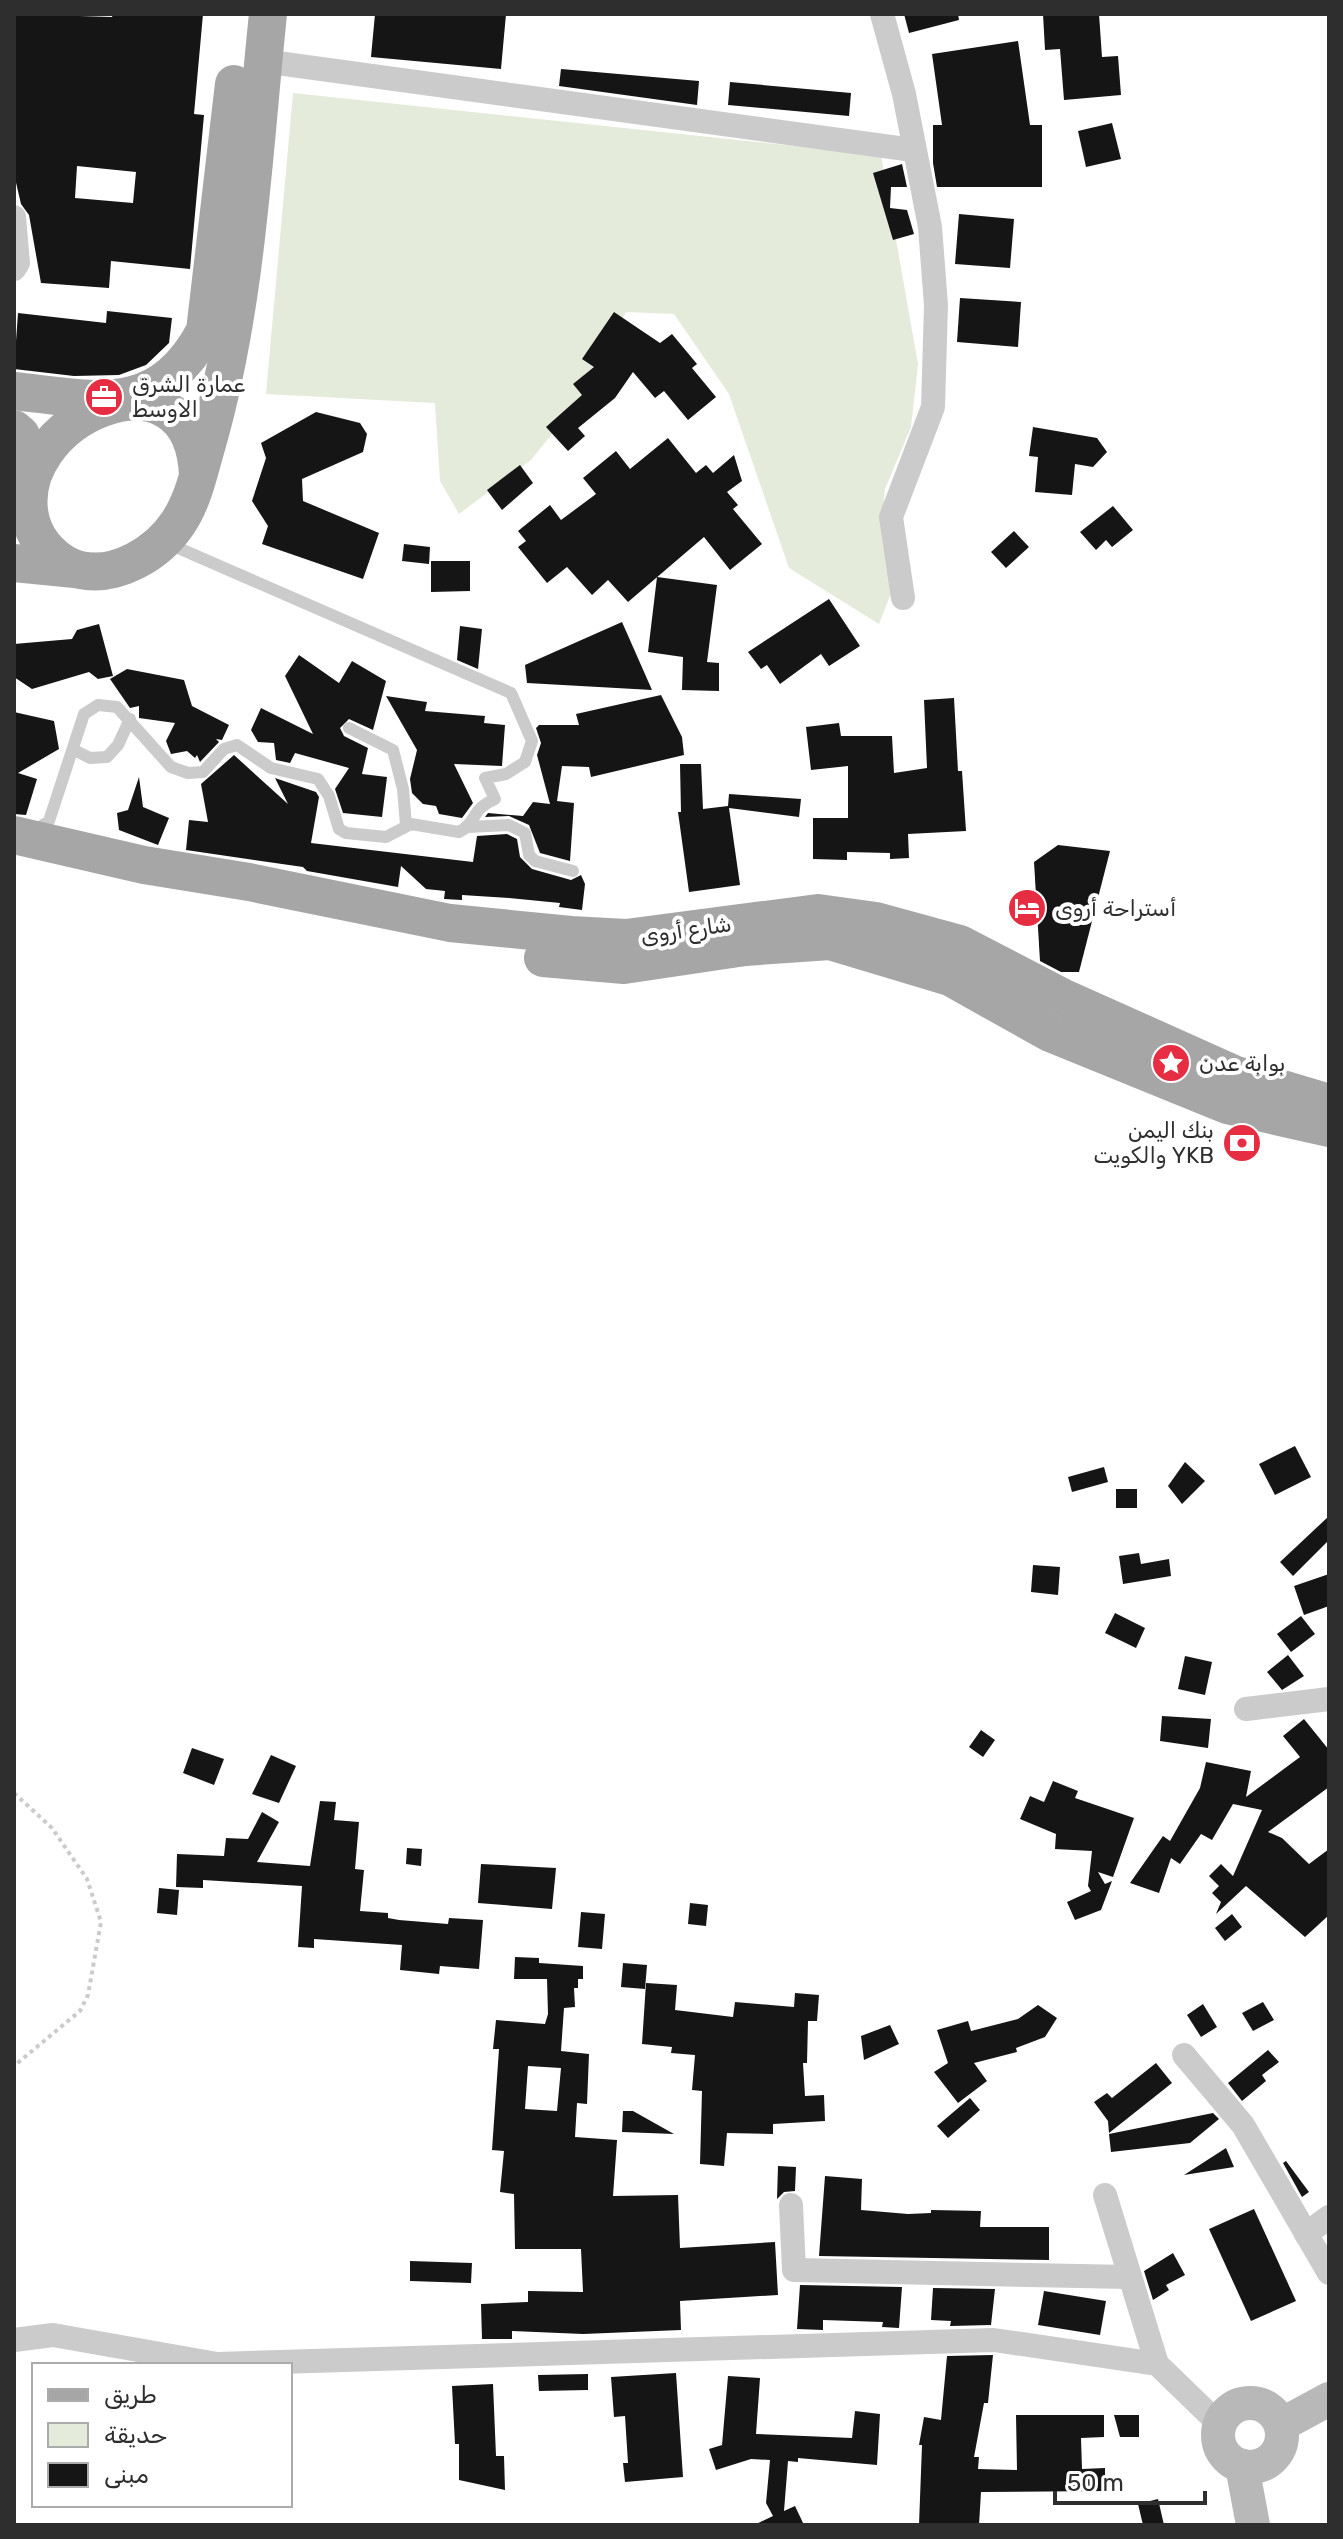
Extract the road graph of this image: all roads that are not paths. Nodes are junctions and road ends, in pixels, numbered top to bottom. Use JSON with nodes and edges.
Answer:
{"nodes":[{"id":1,"x":242,"y":14,"type":"edge"},
{"id":2,"x":268,"y":14,"type":"edge"},
{"id":3,"x":882,"y":14,"type":"edge"},
{"id":4,"x":263,"y":61,"type":"junction"},
{"id":5,"x":913,"y":150,"type":"junction"},
{"id":6,"x":14,"y":217,"type":"edge"},
{"id":7,"x":14,"y":269,"type":"edge"},
{"id":8,"x":14,"y":391,"type":"edge"},
{"id":9,"x":126,"y":400,"type":"junction"},
{"id":10,"x":14,"y":429,"type":"edge"},
{"id":11,"x":198,"y":475,"type":"junction"},
{"id":12,"x":23,"y":491,"type":"edge"},
{"id":13,"x":162,"y":541,"type":"junction"},
{"id":14,"x":14,"y":563,"type":"edge"},
{"id":15,"x":75,"y":569,"type":"junction"},
{"id":16,"x":903,"y":598,"type":"dead end"},
{"id":17,"x":130,"y":719,"type":"junction"},
{"id":18,"x":349,"y":728,"type":"dead end"},
{"id":19,"x":74,"y":750,"type":"junction"},
{"id":20,"x":406,"y":825,"type":"junction"},
{"id":21,"x":468,"y":827,"type":"junction"},
{"id":22,"x":17,"y":844,"type":"edge"},
{"id":23,"x":573,"y":871,"type":"dead end"},
{"id":24,"x":955,"y":961,"type":"junction"},
{"id":25,"x":1329,"y":1103,"type":"edge"},
{"id":26,"x":1329,"y":1128,"type":"edge"},
{"id":27,"x":1329,"y":1699,"type":"edge"},
{"id":28,"x":1246,"y":1709,"type":"dead end"},
{"id":29,"x":1184,"y":2055,"type":"dead end"},
{"id":30,"x":1105,"y":2195,"type":"dead end"},
{"id":31,"x":791,"y":2205,"type":"dead end"},
{"id":32,"x":1329,"y":2217,"type":"edge"},
{"id":33,"x":1306,"y":2234,"type":"junction"},
{"id":34,"x":1329,"y":2273,"type":"edge"},
{"id":35,"x":1129,"y":2277,"type":"junction"},
{"id":36,"x":14,"y":2340,"type":"edge"},
{"id":37,"x":211,"y":2363,"type":"edge"},
{"id":38,"x":249,"y":2363,"type":"edge"},
{"id":39,"x":1157,"y":2364,"type":"junction"},
{"id":40,"x":1329,"y":2399,"type":"edge"},
{"id":41,"x":1219,"y":2424,"type":"junction"},
{"id":42,"x":1281,"y":2425,"type":"junction"},
{"id":43,"x":1242,"y":2466,"type":"junction"},
{"id":44,"x":1253,"y":2525,"type":"edge"}],
"edges":[{"from":1,"to":9,"type":"main road"},
{"from":2,"to":4,"type":"main road"},
{"from":3,"to":5,"type":"street"},
{"from":4,"to":5,"type":"street"},
{"from":4,"to":11,"type":"main road"},
{"from":5,"to":16,"type":"street"},
{"from":6,"to":7,"type":"street"},
{"from":8,"to":9,"type":"main road"},
{"from":9,"to":11,"type":"main road"},
{"from":9,"to":12,"type":"main road"},
{"from":10,"to":12,"type":"main road"},
{"from":11,"to":13,"type":"main road"},
{"from":12,"to":15,"type":"main road"},
{"from":13,"to":15,"type":"main road"},
{"from":13,"to":21,"type":"lane"},
{"from":14,"to":15,"type":"main road"},
{"from":17,"to":19,"type":"lane"},
{"from":17,"to":19,"type":"lane"},
{"from":17,"to":20,"type":"lane"},
{"from":18,"to":20,"type":"lane"},
{"from":19,"to":22,"type":"lane"},
{"from":20,"to":21,"type":"lane"},
{"from":21,"to":23,"type":"lane"},
{"from":22,"to":24,"type":"main road","name":"شارع أروى"},
{"from":24,"to":25,"type":"main road","name":"شارع أروى"},
{"from":24,"to":26,"type":"main road","name":"شارع أروى"},
{"from":27,"to":28,"type":"street"},
{"from":29,"to":33,"type":"street"},
{"from":30,"to":35,"type":"street"},
{"from":31,"to":35,"type":"street"},
{"from":32,"to":33,"type":"street"},
{"from":33,"to":34,"type":"street"},
{"from":35,"to":39,"type":"street"},
{"from":36,"to":37,"type":"street"},
{"from":38,"to":39,"type":"street"},
{"from":39,"to":41,"type":"street"},
{"from":40,"to":42,"type":"street"},
{"from":41,"to":42,"type":"street"},
{"from":41,"to":43,"type":"street"},
{"from":42,"to":43,"type":"street"},
{"from":43,"to":44,"type":"street"}]}
